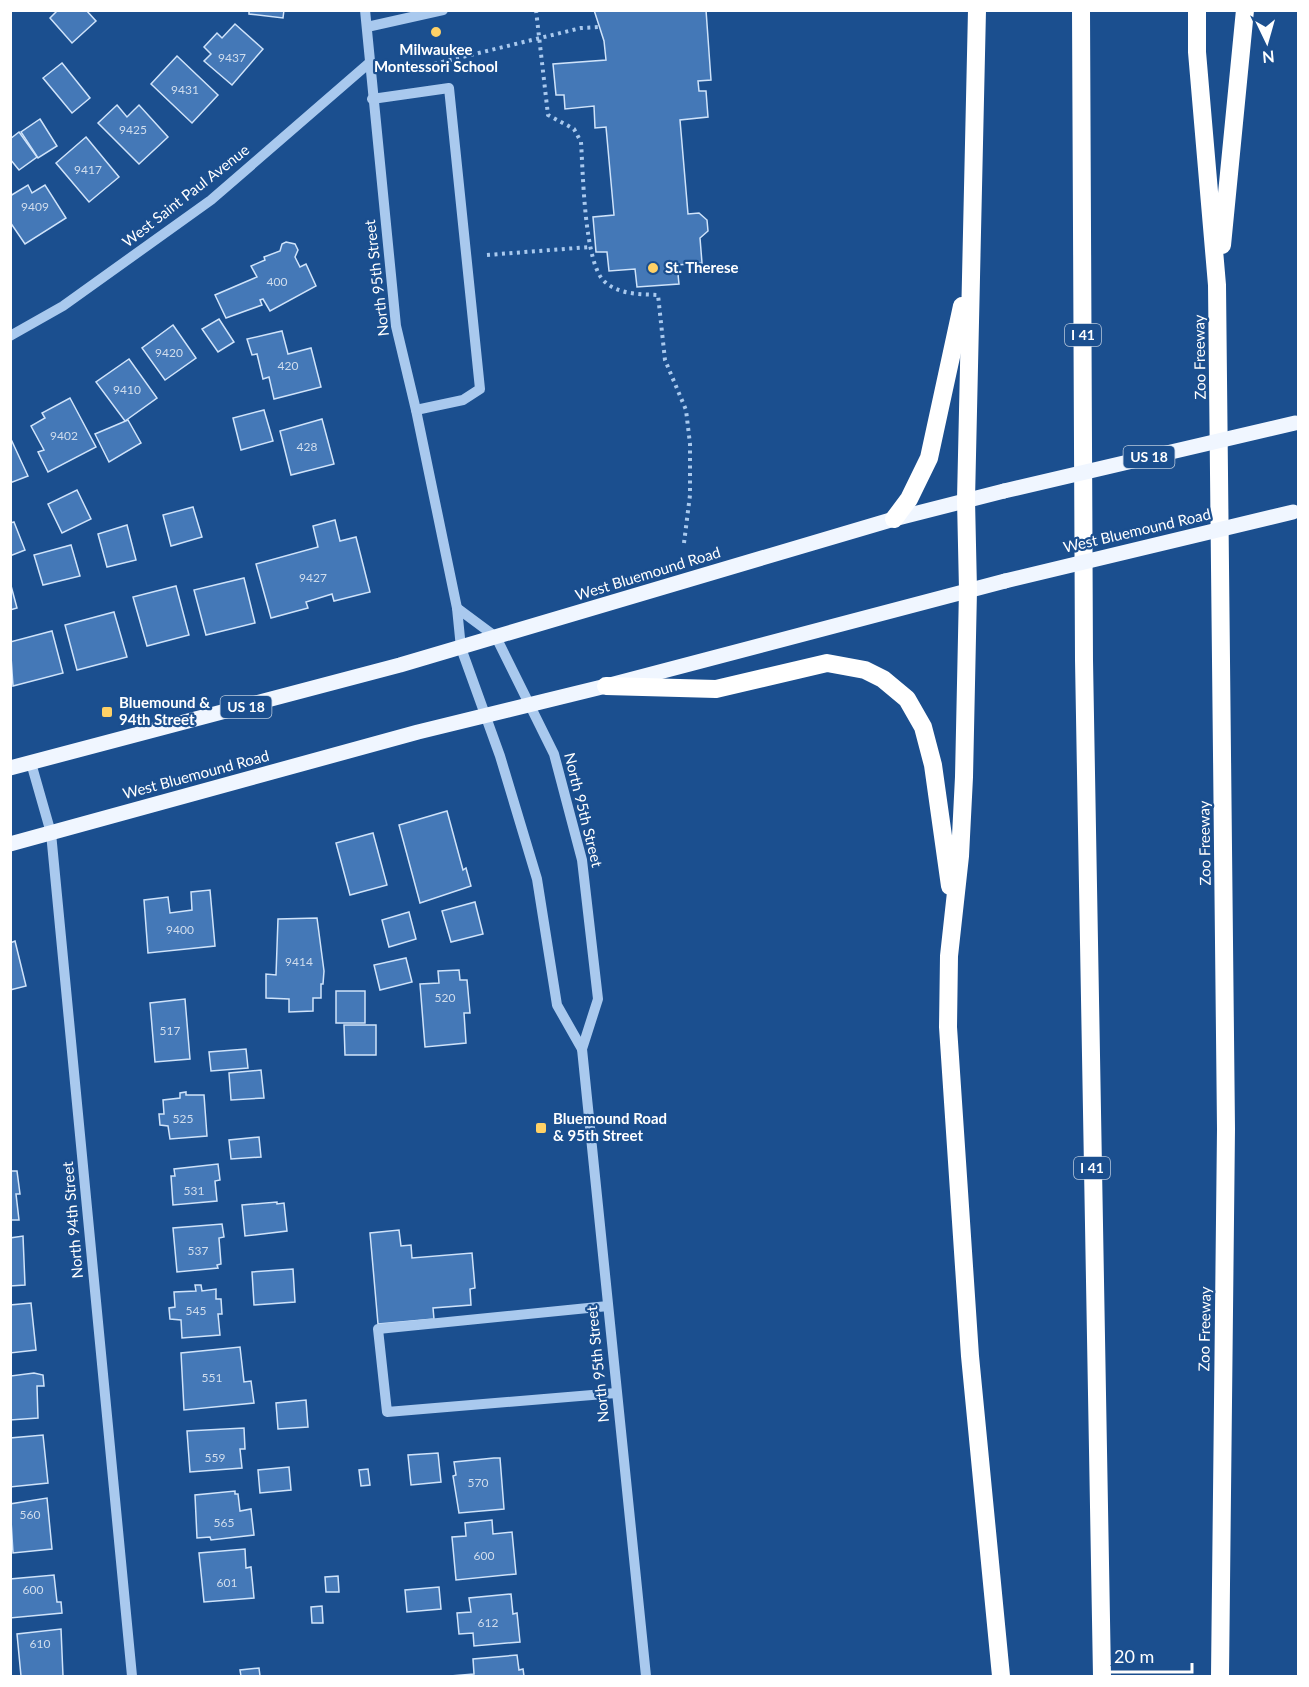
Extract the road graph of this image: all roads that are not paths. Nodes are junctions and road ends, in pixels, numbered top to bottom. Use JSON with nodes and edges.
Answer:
{"nodes":[{"id":1,"x":365,"y":10,"type":"edge"},
{"id":2,"x":976,"y":10,"type":"edge"},
{"id":3,"x":1081,"y":10,"type":"edge"},
{"id":4,"x":1197,"y":10,"type":"edge"},
{"id":5,"x":1245,"y":10,"type":"edge"},
{"id":6,"x":441,"y":11,"type":"edge"},
{"id":7,"x":367,"y":27,"type":"junction"},
{"id":8,"x":368,"y":64,"type":"junction"},
{"id":9,"x":372,"y":99,"type":"junction"},
{"id":10,"x":971,"y":263,"type":"junction"},
{"id":11,"x":1217,"y":285,"type":"junction"},
{"id":12,"x":10,"y":336,"type":"edge"},
{"id":13,"x":417,"y":410,"type":"junction"},
{"id":14,"x":1297,"y":423,"type":"edge"},
{"id":15,"x":966,"y":500,"type":"junction"},
{"id":16,"x":1296,"y":512,"type":"edge"},
{"id":17,"x":894,"y":519,"type":"junction"},
{"id":18,"x":968,"y":590,"type":"junction"},
{"id":19,"x":457,"y":608,"type":"junction"},
{"id":20,"x":496,"y":637,"type":"junction"},
{"id":21,"x":461,"y":648,"type":"junction"},
{"id":22,"x":606,"y":686,"type":"junction"},
{"id":23,"x":530,"y":704,"type":"junction"},
{"id":24,"x":485,"y":715,"type":"junction"},
{"id":25,"x":31,"y":763,"type":"junction"},
{"id":26,"x":10,"y":768,"type":"edge"},
{"id":27,"x":51,"y":833,"type":"junction"},
{"id":28,"x":10,"y":844,"type":"edge"},
{"id":29,"x":953,"y":904,"type":"junction"},
{"id":30,"x":582,"y":1049,"type":"junction"},
{"id":31,"x":608,"y":1306,"type":"junction"},
{"id":32,"x":615,"y":1393,"type":"junction"},
{"id":33,"x":132,"y":1677,"type":"edge"},
{"id":34,"x":646,"y":1677,"type":"edge"},
{"id":35,"x":1001,"y":1677,"type":"edge"},
{"id":36,"x":1102,"y":1677,"type":"edge"},
{"id":37,"x":1220,"y":1677,"type":"edge"}],
"edges":[{"from":1,"to":7,"type":"street","name":"North 95th Street"},
{"from":2,"to":10,"type":"highway"},
{"from":3,"to":36,"type":"highway","number":"I 41"},
{"from":4,"to":11,"type":"highway","name":"Zoo Freeway"},
{"from":5,"to":11,"type":"highway"},
{"from":6,"to":7,"type":"street"},
{"from":7,"to":8,"type":"street","name":"North 95th Street"},
{"from":8,"to":9,"type":"street","name":"North 95th Street"},
{"from":8,"to":12,"type":"street","name":"West Saint Paul Avenue"},
{"from":9,"to":13,"type":"street","name":"North 95th Street"},
{"from":9,"to":13,"type":"street"},
{"from":10,"to":15,"type":"highway"},
{"from":10,"to":17,"type":"highway"},
{"from":11,"to":37,"type":"highway","name":"Zoo Freeway"},
{"from":13,"to":19,"type":"street","name":"North 95th Street"},
{"from":14,"to":15,"type":"main road","name":"West Bluemound Road","number":"US 18","bridge":true},
{"from":15,"to":17,"type":"main road","name":"West Bluemound Road","number":"US 18"},
{"from":15,"to":18,"type":"highway"},
{"from":16,"to":18,"type":"main road","name":"West Bluemound Road","bridge":true},
{"from":17,"to":20,"type":"main road","name":"West Bluemound Road","number":"US 18"},
{"from":18,"to":22,"type":"main road","name":"West Bluemound Road"},
{"from":18,"to":29,"type":"highway"},
{"from":19,"to":20,"type":"street","name":"North 95th Street"},
{"from":19,"to":21,"type":"street","name":"North 95th Street"},
{"from":20,"to":21,"type":"main road","name":"West Bluemound Road","number":"US 18"},
{"from":20,"to":23,"type":"street","name":"North 95th Street"},
{"from":21,"to":24,"type":"street","name":"North 95th Street"},
{"from":21,"to":25,"type":"main road","name":"West Bluemound Road","number":"US 18"},
{"from":22,"to":23,"type":"main road","name":"West Bluemound Road"},
{"from":22,"to":29,"type":"highway"},
{"from":23,"to":24,"type":"main road","name":"West Bluemound Road"},
{"from":23,"to":30,"type":"street","name":"North 95th Street"},
{"from":24,"to":27,"type":"main road","name":"West Bluemound Road"},
{"from":24,"to":30,"type":"street","name":"North 95th Street"},
{"from":25,"to":26,"type":"main road","name":"West Bluemound Road","number":"US 18"},
{"from":25,"to":27,"type":"street","name":"North 94th Street"},
{"from":27,"to":28,"type":"main road","name":"West Bluemound Road"},
{"from":27,"to":33,"type":"street","name":"North 94th Street"},
{"from":29,"to":35,"type":"highway"},
{"from":30,"to":31,"type":"street","name":"North 95th Street"},
{"from":31,"to":32,"type":"street","name":"North 95th Street"},
{"from":31,"to":32,"type":"street"},
{"from":32,"to":34,"type":"street","name":"North 95th Street"}]}
